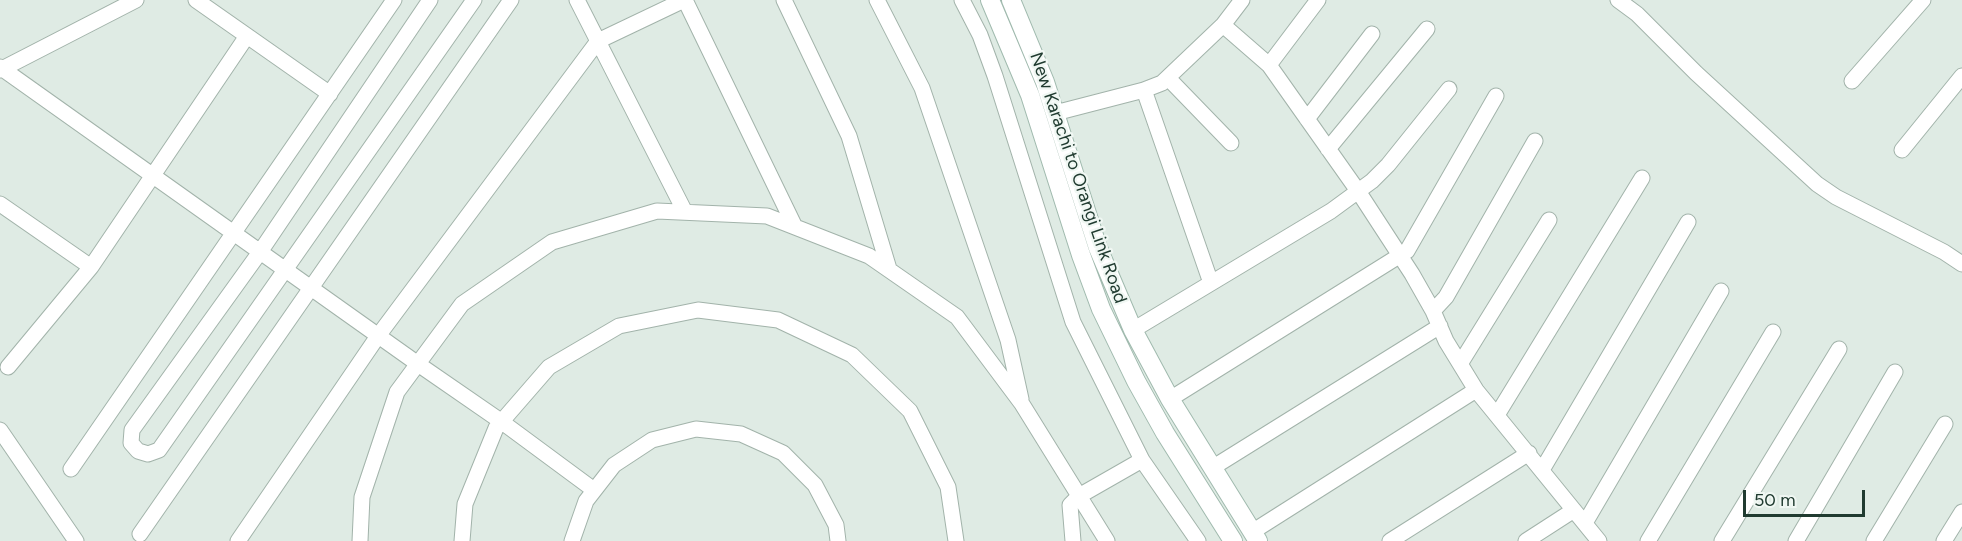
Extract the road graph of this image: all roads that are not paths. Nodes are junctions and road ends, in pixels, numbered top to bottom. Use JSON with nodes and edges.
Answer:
{"nodes":[{"id":1,"x":136,"y":0,"type":"edge"},
{"id":2,"x":196,"y":0,"type":"edge"},
{"id":3,"x":394,"y":0,"type":"edge"},
{"id":4,"x":430,"y":0,"type":"edge"},
{"id":5,"x":474,"y":0,"type":"edge"},
{"id":6,"x":511,"y":0,"type":"edge"},
{"id":7,"x":577,"y":0,"type":"edge"},
{"id":8,"x":685,"y":0,"type":"edge"},
{"id":9,"x":784,"y":0,"type":"edge"},
{"id":10,"x":877,"y":0,"type":"edge"},
{"id":11,"x":962,"y":0,"type":"edge"},
{"id":12,"x":990,"y":0,"type":"edge"},
{"id":13,"x":1242,"y":0,"type":"edge"},
{"id":14,"x":1318,"y":0,"type":"edge"},
{"id":15,"x":1618,"y":0,"type":"edge"},
{"id":16,"x":1923,"y":0,"type":"edge"},
{"id":17,"x":1015,"y":2,"type":"edge"},
{"id":18,"x":1223,"y":25,"type":"junction"},
{"id":19,"x":1427,"y":29,"type":"dead end"},
{"id":20,"x":1372,"y":34,"type":"dead end"},
{"id":21,"x":247,"y":36,"type":"junction"},
{"id":22,"x":598,"y":41,"type":"junction"},
{"id":23,"x":1269,"y":65,"type":"junction"},
{"id":24,"x":1,"y":69,"type":"edge"},
{"id":25,"x":1962,"y":76,"type":"edge"},
{"id":26,"x":1168,"y":78,"type":"junction"},
{"id":27,"x":1852,"y":81,"type":"dead end"},
{"id":28,"x":1449,"y":89,"type":"dead end"},
{"id":29,"x":1144,"y":90,"type":"junction"},
{"id":30,"x":330,"y":94,"type":"junction"},
{"id":31,"x":1496,"y":96,"type":"dead end"},
{"id":32,"x":1055,"y":113,"type":"junction"},
{"id":33,"x":1307,"y":119,"type":"junction"},
{"id":34,"x":1535,"y":141,"type":"dead end"},
{"id":35,"x":1231,"y":143,"type":"dead end"},
{"id":36,"x":1328,"y":149,"type":"junction"},
{"id":37,"x":1902,"y":150,"type":"dead end"},
{"id":38,"x":153,"y":176,"type":"junction"},
{"id":39,"x":1642,"y":178,"type":"dead end"},
{"id":40,"x":1358,"y":191,"type":"junction"},
{"id":41,"x":0,"y":204,"type":"edge"},
{"id":42,"x":685,"y":212,"type":"junction"},
{"id":43,"x":1549,"y":220,"type":"dead end"},
{"id":44,"x":1688,"y":222,"type":"dead end"},
{"id":45,"x":795,"y":227,"type":"junction"},
{"id":46,"x":234,"y":234,"type":"junction"},
{"id":47,"x":260,"y":252,"type":"junction"},
{"id":48,"x":1401,"y":257,"type":"junction"},
{"id":49,"x":1962,"y":264,"type":"edge"},
{"id":50,"x":91,"y":267,"type":"junction"},
{"id":51,"x":889,"y":269,"type":"junction"},
{"id":52,"x":285,"y":270,"type":"junction"},
{"id":53,"x":1211,"y":283,"type":"junction"},
{"id":54,"x":311,"y":289,"type":"junction"},
{"id":55,"x":1721,"y":291,"type":"dead end"},
{"id":56,"x":1433,"y":311,"type":"junction"},
{"id":57,"x":1440,"y":326,"type":"junction"},
{"id":58,"x":1133,"y":330,"type":"junction"},
{"id":59,"x":1773,"y":332,"type":"dead end"},
{"id":60,"x":378,"y":336,"type":"junction"},
{"id":61,"x":1839,"y":349,"type":"dead end"},
{"id":62,"x":418,"y":364,"type":"junction"},
{"id":63,"x":1460,"y":364,"type":"junction"},
{"id":64,"x":8,"y":367,"type":"dead end"},
{"id":65,"x":1895,"y":372,"type":"dead end"},
{"id":66,"x":1476,"y":390,"type":"junction"},
{"id":67,"x":1170,"y":399,"type":"junction"},
{"id":68,"x":1022,"y":404,"type":"junction"},
{"id":69,"x":1497,"y":415,"type":"junction"},
{"id":70,"x":1183,"y":421,"type":"junction"},
{"id":71,"x":502,"y":422,"type":"junction"},
{"id":72,"x":1944,"y":424,"type":"dead end"},
{"id":73,"x":0,"y":430,"type":"edge"},
{"id":74,"x":1165,"y":433,"type":"junction"},
{"id":75,"x":1529,"y":453,"type":"junction"},
{"id":76,"x":1143,"y":460,"type":"junction"},
{"id":77,"x":1212,"y":468,"type":"junction"},
{"id":78,"x":71,"y":469,"type":"dead end"},
{"id":79,"x":1542,"y":470,"type":"junction"},
{"id":80,"x":594,"y":490,"type":"junction"},
{"id":81,"x":1079,"y":496,"type":"junction"},
{"id":82,"x":1574,"y":510,"type":"junction"},
{"id":83,"x":1962,"y":512,"type":"edge"},
{"id":84,"x":252,"y":520,"type":"junction"},
{"id":85,"x":1585,"y":523,"type":"junction"},
{"id":86,"x":140,"y":534,"type":"dead end"},
{"id":87,"x":1255,"y":537,"type":"edge"},
{"id":88,"x":76,"y":541,"type":"edge"},
{"id":89,"x":238,"y":541,"type":"edge"},
{"id":90,"x":252,"y":541,"type":"edge"},
{"id":91,"x":360,"y":541,"type":"edge"},
{"id":92,"x":462,"y":541,"type":"edge"},
{"id":93,"x":572,"y":541,"type":"edge"},
{"id":94,"x":838,"y":541,"type":"edge"},
{"id":95,"x":956,"y":541,"type":"edge"},
{"id":96,"x":1073,"y":541,"type":"edge"},
{"id":97,"x":1107,"y":541,"type":"edge"},
{"id":98,"x":1198,"y":541,"type":"edge"},
{"id":99,"x":1233,"y":541,"type":"edge"},
{"id":100,"x":1390,"y":541,"type":"edge"},
{"id":101,"x":1526,"y":541,"type":"edge"},
{"id":102,"x":1599,"y":541,"type":"edge"},
{"id":103,"x":1648,"y":541,"type":"edge"},
{"id":104,"x":1722,"y":541,"type":"edge"},
{"id":105,"x":1797,"y":541,"type":"edge"},
{"id":106,"x":1874,"y":541,"type":"edge"},
{"id":107,"x":1944,"y":541,"type":"edge"}],
"edges":[{"from":1,"to":24,"type":"street"},
{"from":2,"to":21,"type":"street"},
{"from":3,"to":30,"type":"street"},
{"from":4,"to":47,"type":"street"},
{"from":5,"to":52,"type":"street"},
{"from":6,"to":54,"type":"street"},
{"from":7,"to":22,"type":"street"},
{"from":8,"to":22,"type":"street"},
{"from":8,"to":45,"type":"street"},
{"from":9,"to":51,"type":"street"},
{"from":10,"to":68,"type":"street"},
{"from":11,"to":76,"type":"street"},
{"from":12,"to":74,"type":"street","name":"New Karachi to Orangi Link Road"},
{"from":13,"to":18,"type":"street"},
{"from":14,"to":23,"type":"street"},
{"from":15,"to":49,"type":"street"},
{"from":16,"to":27,"type":"street"},
{"from":17,"to":32,"type":"street","name":"New Karachi to Orangi Link Road"},
{"from":18,"to":23,"type":"street"},
{"from":18,"to":26,"type":"street"},
{"from":19,"to":36,"type":"street"},
{"from":20,"to":33,"type":"street"},
{"from":21,"to":30,"type":"street"},
{"from":21,"to":38,"type":"street"},
{"from":22,"to":42,"type":"street"},
{"from":22,"to":60,"type":"street"},
{"from":23,"to":33,"type":"street"},
{"from":24,"to":38,"type":"street"},
{"from":25,"to":37,"type":"street"},
{"from":26,"to":29,"type":"street"},
{"from":26,"to":35,"type":"street"},
{"from":28,"to":40,"type":"street"},
{"from":29,"to":32,"type":"street"},
{"from":29,"to":53,"type":"street"},
{"from":30,"to":46,"type":"street"},
{"from":31,"to":48,"type":"street"},
{"from":32,"to":58,"type":"street","name":"New Karachi to Orangi Link Road"},
{"from":33,"to":36,"type":"street"},
{"from":34,"to":56,"type":"street"},
{"from":36,"to":40,"type":"street"},
{"from":38,"to":46,"type":"street"},
{"from":38,"to":50,"type":"street"},
{"from":39,"to":69,"type":"street"},
{"from":40,"to":48,"type":"street"},
{"from":40,"to":53,"type":"street"},
{"from":41,"to":50,"type":"street"},
{"from":42,"to":45,"type":"street"},
{"from":42,"to":62,"type":"street"},
{"from":43,"to":63,"type":"street"},
{"from":44,"to":79,"type":"street"},
{"from":45,"to":51,"type":"street"},
{"from":46,"to":47,"type":"street"},
{"from":46,"to":78,"type":"street"},
{"from":47,"to":52,"type":"street"},
{"from":47,"to":52,"type":"street"},
{"from":48,"to":56,"type":"street"},
{"from":48,"to":67,"type":"street"},
{"from":50,"to":64,"type":"street"},
{"from":51,"to":68,"type":"street"},
{"from":52,"to":54,"type":"street"},
{"from":53,"to":58,"type":"street"},
{"from":54,"to":60,"type":"street"},
{"from":54,"to":86,"type":"street"},
{"from":55,"to":85,"type":"street"},
{"from":56,"to":57,"type":"street"},
{"from":57,"to":63,"type":"street"},
{"from":57,"to":77,"type":"street"},
{"from":58,"to":67,"type":"street","name":"New Karachi to Orangi Link Road"},
{"from":59,"to":103,"type":"street"},
{"from":60,"to":62,"type":"street"},
{"from":60,"to":84,"type":"street"},
{"from":61,"to":104,"type":"street"},
{"from":62,"to":71,"type":"street"},
{"from":62,"to":91,"type":"street"},
{"from":63,"to":66,"type":"street"},
{"from":65,"to":105,"type":"street"},
{"from":66,"to":69,"type":"street"},
{"from":66,"to":87,"type":"street"},
{"from":67,"to":70,"type":"street","name":"New Karachi to Orangi Link Road"},
{"from":68,"to":81,"type":"street"},
{"from":69,"to":75,"type":"street"},
{"from":70,"to":74,"type":"street"},
{"from":70,"to":77,"type":"street","name":"New Karachi to Orangi Link Road"},
{"from":71,"to":80,"type":"street"},
{"from":71,"to":92,"type":"street"},
{"from":71,"to":95,"type":"street"},
{"from":72,"to":106,"type":"street"},
{"from":73,"to":88,"type":"street"},
{"from":74,"to":99,"type":"street","name":"New Karachi to Orangi Link Road"},
{"from":75,"to":79,"type":"street"},
{"from":75,"to":100,"type":"street"},
{"from":76,"to":81,"type":"street"},
{"from":76,"to":98,"type":"street"},
{"from":77,"to":87,"type":"street","name":"New Karachi to Orangi Link Road"},
{"from":79,"to":82,"type":"street"},
{"from":80,"to":93,"type":"street"},
{"from":80,"to":94,"type":"street"},
{"from":81,"to":96,"type":"street"},
{"from":81,"to":97,"type":"street"},
{"from":82,"to":85,"type":"street"},
{"from":82,"to":101,"type":"street"},
{"from":83,"to":107,"type":"street"},
{"from":84,"to":89,"type":"street"},
{"from":84,"to":90,"type":"street"},
{"from":85,"to":102,"type":"street"}]}
